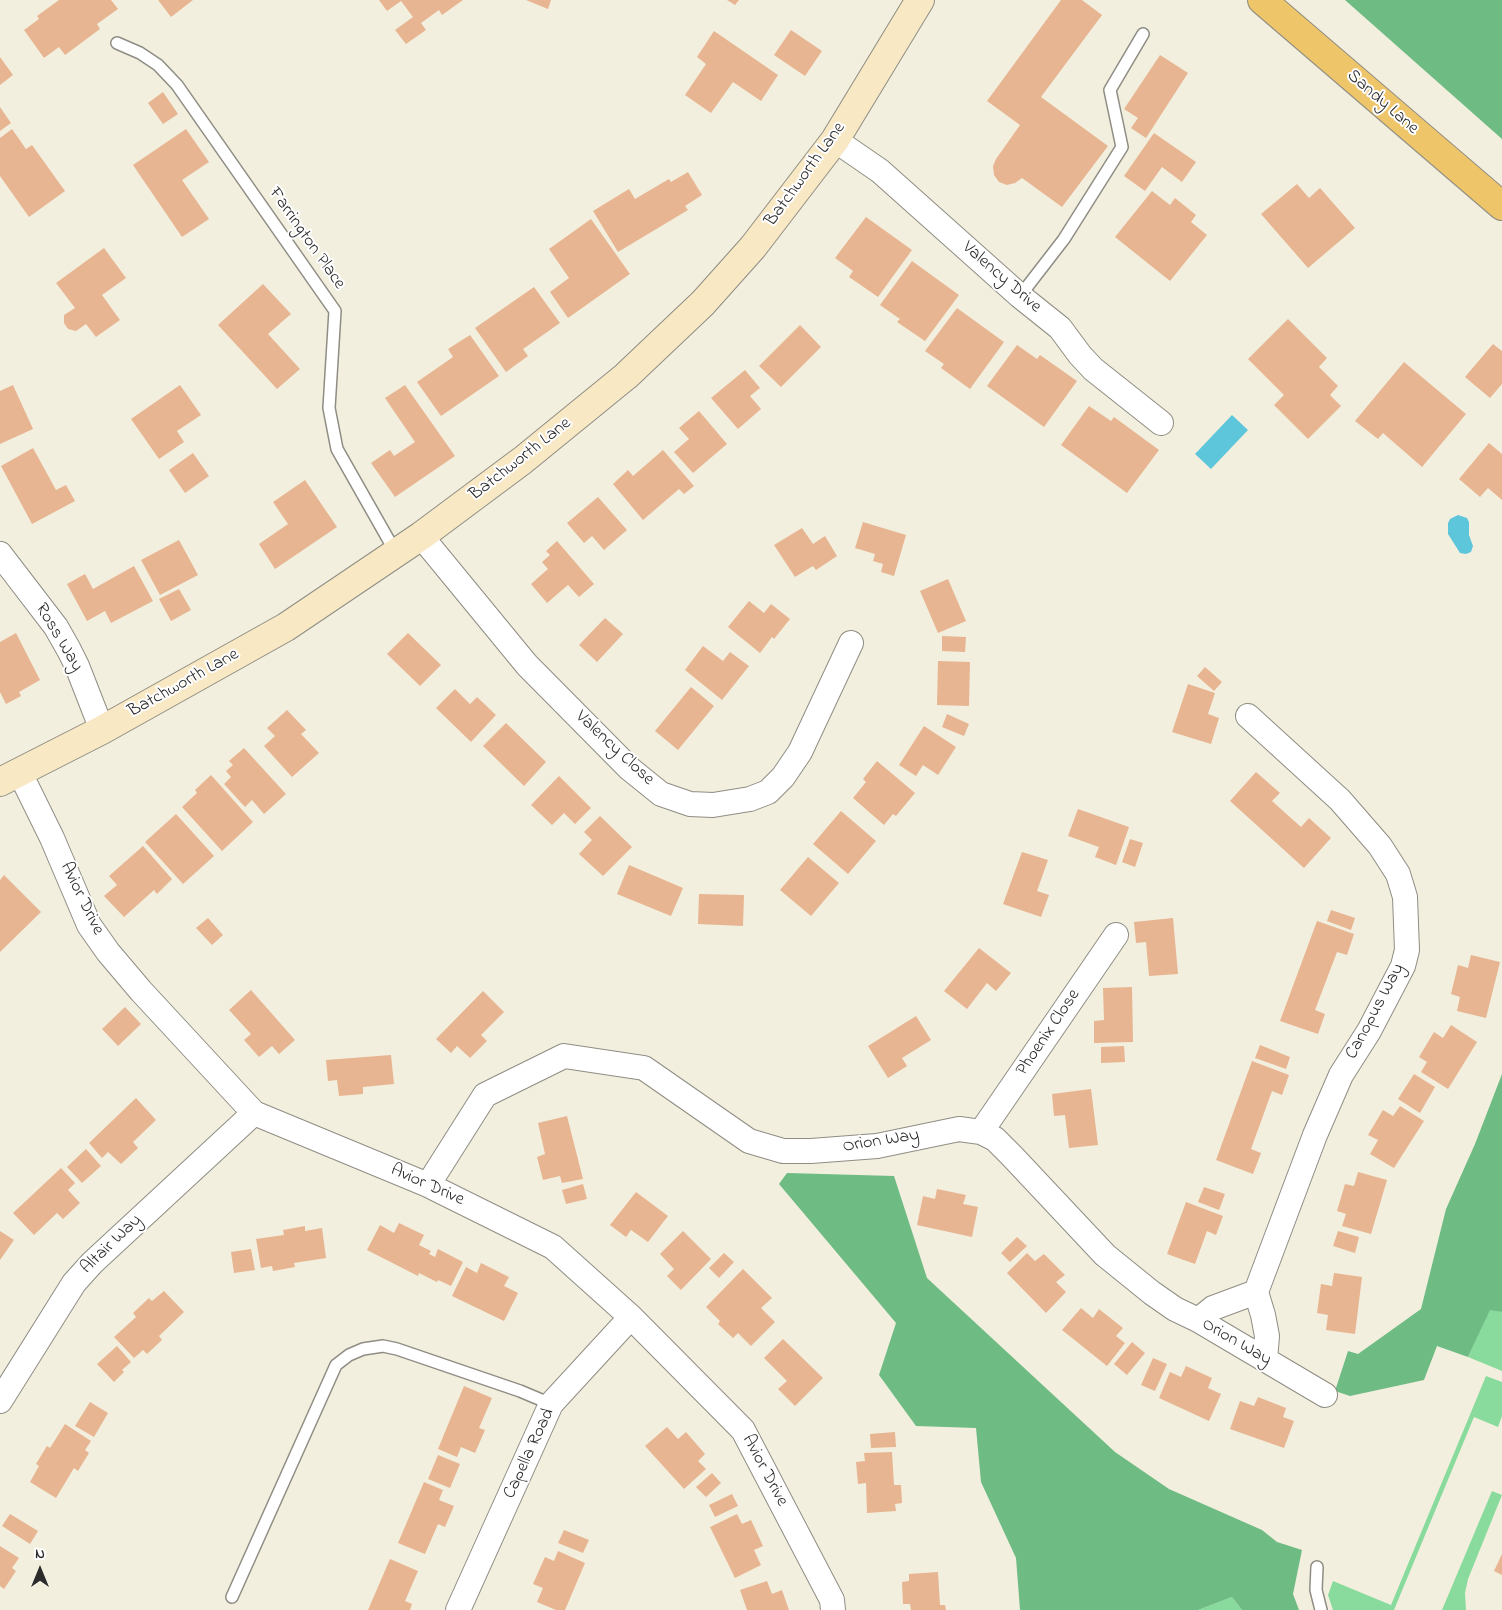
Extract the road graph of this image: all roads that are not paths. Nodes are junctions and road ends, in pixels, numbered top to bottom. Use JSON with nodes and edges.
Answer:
{"nodes":[{"id":1,"x":920,"y":0,"type":"edge"},
{"id":2,"x":1262,"y":0,"type":"edge"},
{"id":3,"x":1144,"y":34,"type":"dead end"},
{"id":4,"x":118,"y":42,"type":"dead end"},
{"id":5,"x":835,"y":140,"type":"junction"},
{"id":6,"x":1502,"y":206,"type":"edge"},
{"id":7,"x":1020,"y":296,"type":"junction"},
{"id":8,"x":1161,"y":423,"type":"dead end"},
{"id":9,"x":421,"y":536,"type":"junction"},
{"id":10,"x":396,"y":553,"type":"junction"},
{"id":11,"x":0,"y":554,"type":"edge"},
{"id":12,"x":851,"y":643,"type":"dead end"},
{"id":13,"x":1248,"y":716,"type":"dead end"},
{"id":14,"x":102,"y":730,"type":"junction"},
{"id":15,"x":10,"y":777,"type":"edge"},
{"id":16,"x":1116,"y":934,"type":"dead end"},
{"id":17,"x":254,"y":1113,"type":"junction"},
{"id":18,"x":981,"y":1132,"type":"junction"},
{"id":19,"x":428,"y":1185,"type":"junction"},
{"id":20,"x":1256,"y":1292,"type":"junction"},
{"id":21,"x":631,"y":1317,"type":"junction"},
{"id":22,"x":1198,"y":1320,"type":"junction"},
{"id":23,"x":1265,"y":1360,"type":"junction"},
{"id":24,"x":1325,"y":1395,"type":"dead end"},
{"id":25,"x":0,"y":1401,"type":"edge"},
{"id":26,"x":551,"y":1404,"type":"junction"},
{"id":27,"x":1317,"y":1567,"type":"dead end"},
{"id":28,"x":232,"y":1597,"type":"dead end"},
{"id":29,"x":458,"y":1610,"type":"edge"},
{"id":30,"x":833,"y":1610,"type":"edge"},
{"id":31,"x":1321,"y":1610,"type":"edge"}],
"edges":[{"from":1,"to":5,"type":"street","name":"Batchworth Lane"},
{"from":2,"to":6,"type":"main road","name":"Sandy Lane"},
{"from":3,"to":7,"type":"lane"},
{"from":4,"to":10,"type":"lane","name":"Farrington Place"},
{"from":5,"to":7,"type":"street","name":"Valency Drive"},
{"from":5,"to":9,"type":"street","name":"Batchworth Lane"},
{"from":7,"to":8,"type":"street","name":"Valency Drive"},
{"from":9,"to":10,"type":"street","name":"Batchworth Lane"},
{"from":9,"to":12,"type":"street","name":"Valency Close"},
{"from":10,"to":14,"type":"street","name":"Batchworth Lane"},
{"from":11,"to":14,"type":"street","name":"Ross Way"},
{"from":13,"to":20,"type":"street","name":"Canopus Way"},
{"from":14,"to":15,"type":"street","name":"Batchworth Lane"},
{"from":15,"to":17,"type":"street","name":"Avior Drive"},
{"from":16,"to":18,"type":"street","name":"Phoenix Close"},
{"from":17,"to":19,"type":"street","name":"Avior Drive"},
{"from":17,"to":25,"type":"street","name":"Altair Way"},
{"from":18,"to":19,"type":"street","name":"Orion Way"},
{"from":18,"to":22,"type":"street","name":"Orion Way"},
{"from":19,"to":21,"type":"street","name":"Avior Drive"},
{"from":20,"to":22,"type":"street"},
{"from":20,"to":23,"type":"street"},
{"from":21,"to":26,"type":"street","name":"Capella Road"},
{"from":21,"to":30,"type":"street","name":"Avior Drive"},
{"from":22,"to":23,"type":"street","name":"Orion Way"},
{"from":23,"to":24,"type":"street","name":"Orion Way"},
{"from":26,"to":28,"type":"lane"},
{"from":26,"to":29,"type":"street","name":"Capella Road"},
{"from":27,"to":31,"type":"lane"}]}
